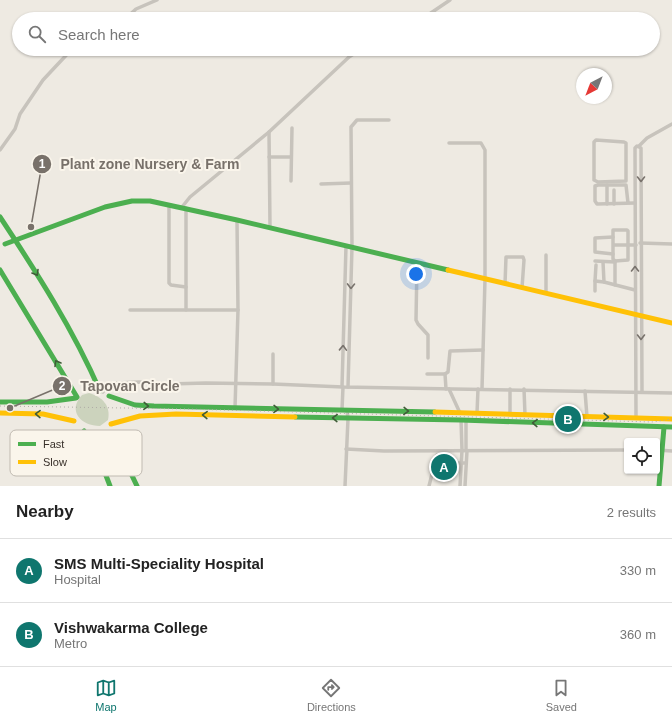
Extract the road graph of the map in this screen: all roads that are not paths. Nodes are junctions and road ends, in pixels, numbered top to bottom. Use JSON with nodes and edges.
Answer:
{"nodes":[{"id":1,"x":157,"y":0,"type":"edge"},
{"id":2,"x":450,"y":0,"type":"edge"},
{"id":3,"x":133,"y":12,"type":"edge"},
{"id":4,"x":432,"y":12,"type":"edge"},
{"id":5,"x":65,"y":56,"type":"edge"},
{"id":6,"x":350,"y":56,"type":"edge"},
{"id":7,"x":389,"y":120,"type":"dead end"},
{"id":8,"x":672,"y":124,"type":"edge"},
{"id":9,"x":292,"y":128,"type":"dead end"},
{"id":10,"x":269,"y":132,"type":"junction"},
{"id":11,"x":449,"y":143,"type":"dead end"},
{"id":12,"x":640,"y":146,"type":"junction"},
{"id":13,"x":0,"y":150,"type":"edge"},
{"id":14,"x":269,"y":157,"type":"junction"},
{"id":15,"x":291,"y":157,"type":"junction"},
{"id":16,"x":626,"y":161,"type":"junction"},
{"id":17,"x":635,"y":161,"type":"junction"},
{"id":18,"x":291,"y":181,"type":"dead end"},
{"id":19,"x":351,"y":183,"type":"junction"},
{"id":20,"x":321,"y":184,"type":"dead end"},
{"id":21,"x":607,"y":185,"type":"junction"},
{"id":22,"x":614,"y":190,"type":"dead end"},
{"id":23,"x":627,"y":190,"type":"junction"},
{"id":24,"x":635,"y":190,"type":"junction"},
{"id":25,"x":628,"y":203,"type":"junction"},
{"id":26,"x":635,"y":203,"type":"junction"},
{"id":27,"x":607,"y":204,"type":"junction"},
{"id":28,"x":614,"y":204,"type":"junction"},
{"id":29,"x":170,"y":205,"type":"junction"},
{"id":30,"x":184,"y":208,"type":"junction"},
{"id":31,"x":0,"y":217,"type":"edge"},
{"id":32,"x":238,"y":220,"type":"junction"},
{"id":33,"x":270,"y":227,"type":"junction"},
{"id":34,"x":613,"y":237,"type":"junction"},
{"id":35,"x":15,"y":240,"type":"junction"},
{"id":36,"x":640,"y":243,"type":"junction"},
{"id":37,"x":5,"y":244,"type":"dead end"},
{"id":38,"x":672,"y":244,"type":"edge"},
{"id":39,"x":613,"y":245,"type":"junction"},
{"id":40,"x":628,"y":245,"type":"junction"},
{"id":41,"x":636,"y":245,"type":"junction"},
{"id":42,"x":349,"y":246,"type":"junction"},
{"id":43,"x":613,"y":254,"type":"junction"},
{"id":44,"x":546,"y":255,"type":"dead end"},
{"id":45,"x":603,"y":262,"type":"junction"},
{"id":46,"x":615,"y":262,"type":"junction"},
{"id":47,"x":417,"y":263,"type":"junction"},
{"id":48,"x":624,"y":263,"type":"dead end"},
{"id":49,"x":0,"y":270,"type":"edge"},
{"id":50,"x":485,"y":279,"type":"junction"},
{"id":51,"x":595,"y":281,"type":"junction"},
{"id":52,"x":604,"y":282,"type":"junction"},
{"id":53,"x":505,"y":284,"type":"junction"},
{"id":54,"x":615,"y":285,"type":"junction"},
{"id":55,"x":186,"y":287,"type":"junction"},
{"id":56,"x":522,"y":288,"type":"junction"},
{"id":57,"x":635,"y":290,"type":"junction"},
{"id":58,"x":595,"y":291,"type":"dead end"},
{"id":59,"x":546,"y":293,"type":"junction"},
{"id":60,"x":130,"y":310,"type":"dead end"},
{"id":61,"x":186,"y":310,"type":"junction"},
{"id":62,"x":238,"y":310,"type":"junction"},
{"id":63,"x":638,"y":315,"type":"junction"},
{"id":64,"x":672,"y":323,"type":"edge"},
{"id":65,"x":483,"y":350,"type":"junction"},
{"id":66,"x":273,"y":354,"type":"dead end"},
{"id":67,"x":428,"y":358,"type":"dead end"},
{"id":68,"x":428,"y":374,"type":"dead end"},
{"id":69,"x":445,"y":374,"type":"junction"},
{"id":70,"x":236,"y":384,"type":"junction"},
{"id":71,"x":273,"y":384,"type":"junction"},
{"id":72,"x":342,"y":387,"type":"junction"},
{"id":73,"x":348,"y":387,"type":"junction"},
{"id":74,"x":447,"y":389,"type":"junction"},
{"id":75,"x":480,"y":389,"type":"junction"},
{"id":76,"x":510,"y":389,"type":"junction"},
{"id":77,"x":524,"y":389,"type":"junction"},
{"id":78,"x":102,"y":391,"type":"joint"},
{"id":79,"x":585,"y":391,"type":"junction"},
{"id":80,"x":635,"y":392,"type":"junction"},
{"id":81,"x":642,"y":392,"type":"junction"},
{"id":82,"x":672,"y":393,"type":"edge"},
{"id":83,"x":109,"y":396,"type":"dead end"},
{"id":84,"x":0,"y":402,"type":"edge"},
{"id":85,"x":235,"y":408,"type":"junction"},
{"id":86,"x":344,"y":410,"type":"junction"},
{"id":87,"x":0,"y":413,"type":"edge"},
{"id":88,"x":460,"y":413,"type":"junction"},
{"id":89,"x":477,"y":413,"type":"junction"},
{"id":90,"x":510,"y":414,"type":"junction"},
{"id":91,"x":525,"y":415,"type":"junction"},
{"id":92,"x":587,"y":417,"type":"junction"},
{"id":93,"x":636,"y":418,"type":"junction"},
{"id":94,"x":348,"y":419,"type":"junction"},
{"id":95,"x":672,"y":419,"type":"edge"},
{"id":96,"x":464,"y":420,"type":"junction"},
{"id":97,"x":74,"y":422,"type":"dead end"},
{"id":98,"x":111,"y":424,"type":"dead end"},
{"id":99,"x":664,"y":427,"type":"junction"},
{"id":100,"x":672,"y":427,"type":"edge"},
{"id":101,"x":346,"y":449,"type":"junction"},
{"id":102,"x":465,"y":450,"type":"junction"},
{"id":103,"x":624,"y":450,"type":"edge"},
{"id":104,"x":660,"y":450,"type":"edge"},
{"id":105,"x":672,"y":450,"type":"edge"},
{"id":106,"x":437,"y":455,"type":"dead end"},
{"id":107,"x":461,"y":462,"type":"junction"},
{"id":108,"x":466,"y":462,"type":"junction"},
{"id":109,"x":432,"y":474,"type":"junction"},
{"id":110,"x":659,"y":474,"type":"edge"},
{"id":111,"x":106,"y":476,"type":"edge"},
{"id":112,"x":133,"y":476,"type":"edge"},
{"id":113,"x":110,"y":486,"type":"edge"},
{"id":114,"x":137,"y":486,"type":"edge"},
{"id":115,"x":345,"y":486,"type":"edge"},
{"id":116,"x":429,"y":486,"type":"edge"},
{"id":117,"x":460,"y":486,"type":"edge"},
{"id":118,"x":465,"y":486,"type":"edge"},
{"id":119,"x":659,"y":486,"type":"edge"}],
"edges":[{"from":1,"to":3,"type":"street"},
{"from":2,"to":4,"type":"street"},
{"from":5,"to":13,"type":"street"},
{"from":6,"to":10,"type":"street"},
{"from":7,"to":19,"type":"street"},
{"from":8,"to":12,"type":"street"},
{"from":9,"to":15,"type":"street"},
{"from":10,"to":14,"type":"street"},
{"from":10,"to":30,"type":"street"},
{"from":11,"to":50,"type":"street"},
{"from":12,"to":17,"type":"street"},
{"from":12,"to":36,"type":"street","one_way":true},
{"from":14,"to":15,"type":"street"},
{"from":14,"to":33,"type":"street"},
{"from":15,"to":18,"type":"street"},
{"from":16,"to":16,"type":"street"},
{"from":16,"to":17,"type":"street"},
{"from":17,"to":24,"type":"street"},
{"from":19,"to":20,"type":"street"},
{"from":19,"to":42,"type":"street"},
{"from":21,"to":23,"type":"street"},
{"from":21,"to":27,"type":"street"},
{"from":21,"to":27,"type":"street"},
{"from":22,"to":28,"type":"street"},
{"from":23,"to":24,"type":"street"},
{"from":23,"to":25,"type":"street"},
{"from":24,"to":26,"type":"street"},
{"from":25,"to":26,"type":"street"},
{"from":25,"to":28,"type":"street"},
{"from":26,"to":41,"type":"street"},
{"from":27,"to":28,"type":"street"},
{"from":29,"to":30,"type":"main road"},
{"from":29,"to":35,"type":"main road"},
{"from":29,"to":55,"type":"street"},
{"from":30,"to":32,"type":"main road"},
{"from":30,"to":55,"type":"street"},
{"from":31,"to":35,"type":"main road"},
{"from":32,"to":33,"type":"main road"},
{"from":32,"to":62,"type":"street"},
{"from":33,"to":42,"type":"main road"},
{"from":34,"to":39,"type":"street"},
{"from":34,"to":40,"type":"street"},
{"from":34,"to":43,"type":"street"},
{"from":35,"to":37,"type":"main road"},
{"from":35,"to":78,"type":"main road","one_way":true},
{"from":36,"to":38,"type":"street"},
{"from":36,"to":63,"type":"street"},
{"from":39,"to":40,"type":"street"},
{"from":39,"to":43,"type":"street"},
{"from":40,"to":41,"type":"street"},
{"from":40,"to":43,"type":"street"},
{"from":57,"to":41,"type":"street","one_way":true},
{"from":42,"to":47,"type":"main road"},
{"from":72,"to":42,"type":"street","one_way":true},
{"from":42,"to":73,"type":"street","one_way":true},
{"from":44,"to":59,"type":"street"},
{"from":45,"to":46,"type":"street"},
{"from":45,"to":51,"type":"street"},
{"from":45,"to":52,"type":"street"},
{"from":46,"to":48,"type":"street"},
{"from":46,"to":54,"type":"street"},
{"from":47,"to":50,"type":"main road"},
{"from":47,"to":67,"type":"street"},
{"from":84,"to":49,"type":"main road","one_way":true},
{"from":50,"to":53,"type":"main road"},
{"from":50,"to":65,"type":"street"},
{"from":51,"to":52,"type":"street"},
{"from":51,"to":58,"type":"street"},
{"from":52,"to":54,"type":"street"},
{"from":53,"to":56,"type":"main road"},
{"from":53,"to":56,"type":"street"},
{"from":54,"to":57,"type":"street"},
{"from":55,"to":61,"type":"street"},
{"from":56,"to":59,"type":"main road"},
{"from":57,"to":63,"type":"street"},
{"from":59,"to":63,"type":"main road"},
{"from":60,"to":61,"type":"street"},
{"from":61,"to":62,"type":"street"},
{"from":62,"to":70,"type":"street"},
{"from":63,"to":64,"type":"main road"},
{"from":63,"to":80,"type":"street"},
{"from":63,"to":81,"type":"street","one_way":true},
{"from":65,"to":69,"type":"street"},
{"from":65,"to":75,"type":"street"},
{"from":66,"to":71,"type":"street"},
{"from":68,"to":69,"type":"street"},
{"from":69,"to":74,"type":"street"},
{"from":70,"to":71,"type":"street"},
{"from":70,"to":78,"type":"street"},
{"from":70,"to":85,"type":"street"},
{"from":71,"to":72,"type":"street"},
{"from":72,"to":73,"type":"street"},
{"from":72,"to":86,"type":"street"},
{"from":73,"to":74,"type":"street"},
{"from":74,"to":75,"type":"street"},
{"from":74,"to":88,"type":"street"},
{"from":75,"to":76,"type":"street"},
{"from":75,"to":89,"type":"street"},
{"from":76,"to":77,"type":"street"},
{"from":76,"to":90,"type":"street"},
{"from":77,"to":79,"type":"street"},
{"from":77,"to":91,"type":"street"},
{"from":79,"to":80,"type":"street"},
{"from":79,"to":92,"type":"street"},
{"from":80,"to":81,"type":"street"},
{"from":80,"to":93,"type":"street"},
{"from":81,"to":82,"type":"street"},
{"from":83,"to":85,"type":"main road","one_way":true},
{"from":85,"to":86,"type":"main road","one_way":true},
{"from":86,"to":88,"type":"main road","one_way":true},
{"from":86,"to":94,"type":"street"},
{"from":97,"to":87,"type":"main road","one_way":true},
{"from":88,"to":89,"type":"main road"},
{"from":89,"to":90,"type":"main road"},
{"from":90,"to":91,"type":"main road"},
{"from":91,"to":92,"type":"main road"},
{"from":92,"to":93,"type":"main road","one_way":true},
{"from":93,"to":95,"type":"main road"},
{"from":94,"to":96,"type":"main road"},
{"from":94,"to":98,"type":"main road","one_way":true},
{"from":94,"to":101,"type":"street"},
{"from":99,"to":96,"type":"main road","one_way":true},
{"from":96,"to":102,"type":"street"},
{"from":99,"to":100,"type":"main road"},
{"from":99,"to":104,"type":"main road"},
{"from":101,"to":102,"type":"street"},
{"from":101,"to":115,"type":"street"},
{"from":102,"to":103,"type":"street"},
{"from":102,"to":107,"type":"street"},
{"from":102,"to":108,"type":"street"},
{"from":104,"to":105,"type":"street"},
{"from":106,"to":109,"type":"street"},
{"from":107,"to":108,"type":"street"},
{"from":107,"to":109,"type":"street"},
{"from":107,"to":117,"type":"street"},
{"from":108,"to":118,"type":"street"},
{"from":109,"to":116,"type":"street"},
{"from":110,"to":119,"type":"main road"},
{"from":111,"to":113,"type":"main road"},
{"from":112,"to":114,"type":"main road"}]}
